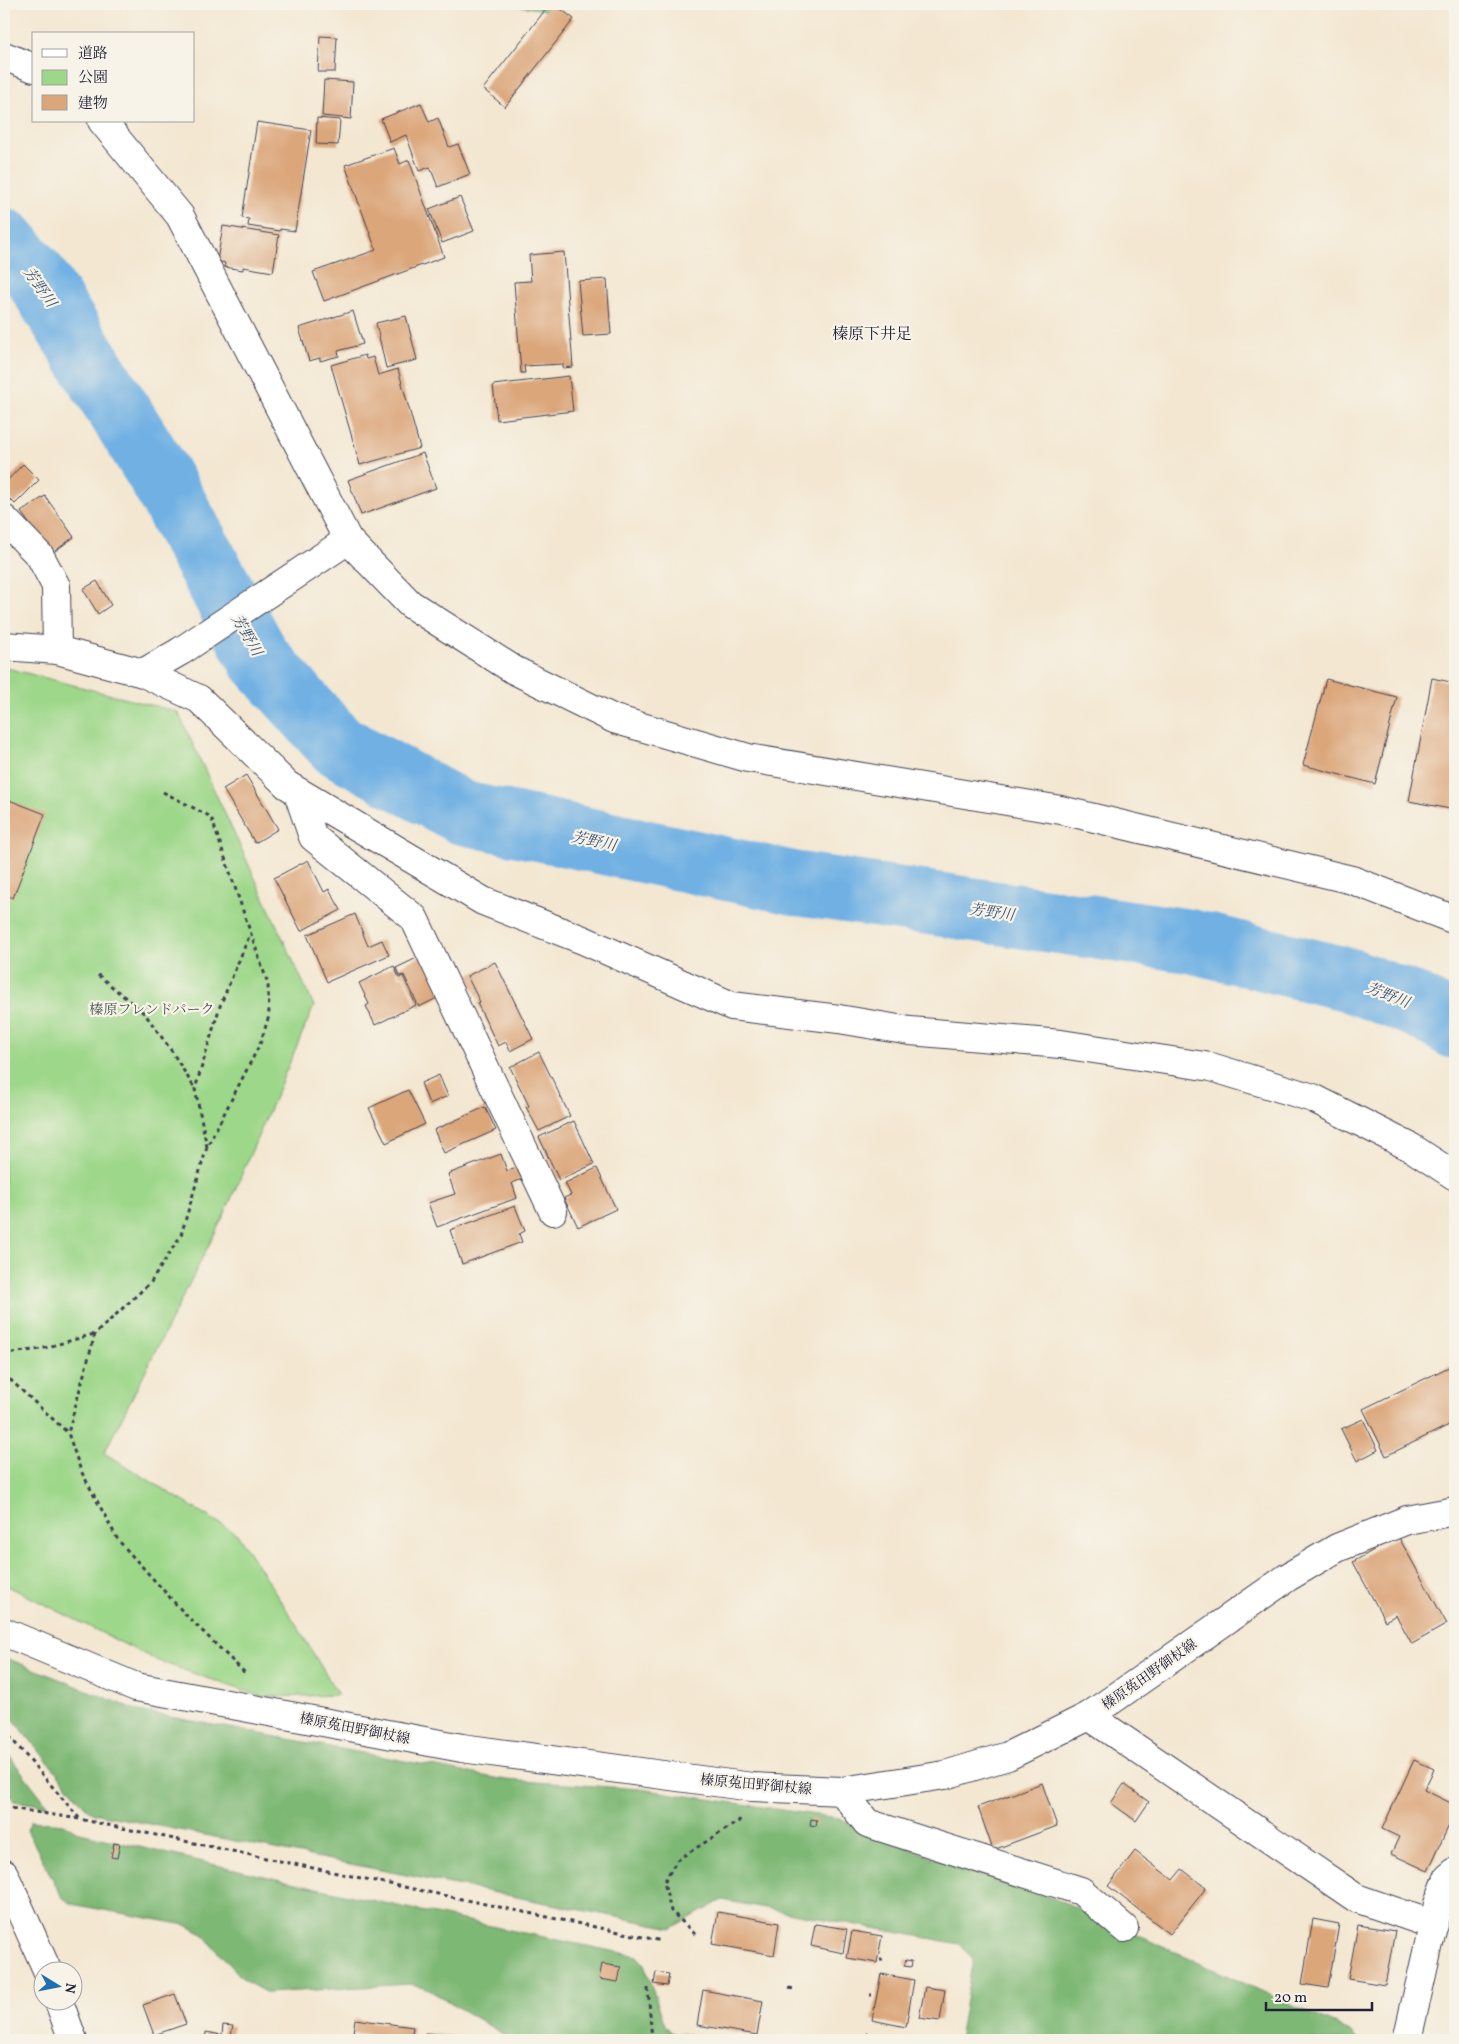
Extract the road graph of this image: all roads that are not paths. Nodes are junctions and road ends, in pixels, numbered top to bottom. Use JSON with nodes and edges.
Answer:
{"nodes":[{"id":1,"x":4,"y":56,"type":"edge"},
{"id":2,"x":32,"y":67,"type":"edge"},
{"id":3,"x":103,"y":122,"type":"edge"},
{"id":4,"x":4,"y":519,"type":"edge"},
{"id":5,"x":348,"y":540,"type":"junction"},
{"id":6,"x":4,"y":646,"type":"edge"},
{"id":7,"x":57,"y":650,"type":"junction"},
{"id":8,"x":143,"y":673,"type":"junction"},
{"id":9,"x":298,"y":793,"type":"junction"},
{"id":10,"x":1455,"y":920,"type":"edge"},
{"id":11,"x":1455,"y":1176,"type":"edge"},
{"id":12,"x":554,"y":1211,"type":"dead end"},
{"id":13,"x":1453,"y":1516,"type":"edge"},
{"id":14,"x":4,"y":1632,"type":"edge"},
{"id":15,"x":1089,"y":1716,"type":"junction"},
{"id":16,"x":842,"y":1791,"type":"junction"},
{"id":17,"x":1455,"y":1872,"type":"edge"},
{"id":18,"x":4,"y":1874,"type":"edge"},
{"id":19,"x":1434,"y":1925,"type":"junction"},
{"id":20,"x":1124,"y":1928,"type":"dead end"},
{"id":21,"x":44,"y":1962,"type":"edge"},
{"id":22,"x":63,"y":2012,"type":"edge"},
{"id":23,"x":73,"y":2040,"type":"edge"},
{"id":24,"x":1407,"y":2040,"type":"edge"}],
"edges":[{"from":1,"to":2,"type":"street"},
{"from":3,"to":5,"type":"street"},
{"from":4,"to":7,"type":"street"},
{"from":5,"to":8,"type":"street"},
{"from":5,"to":10,"type":"street"},
{"from":6,"to":7,"type":"street"},
{"from":7,"to":8,"type":"street"},
{"from":8,"to":9,"type":"street"},
{"from":9,"to":11,"type":"street"},
{"from":9,"to":12,"type":"street"},
{"from":13,"to":15,"type":"street","name":"榛原菟田野御杖線"},
{"from":14,"to":16,"type":"street","name":"榛原菟田野御杖線"},
{"from":15,"to":16,"type":"street","name":"榛原菟田野御杖線"},
{"from":15,"to":19,"type":"street"},
{"from":16,"to":20,"type":"street"},
{"from":17,"to":19,"type":"street"},
{"from":18,"to":21,"type":"street"},
{"from":19,"to":24,"type":"street"},
{"from":22,"to":23,"type":"street"}]}
